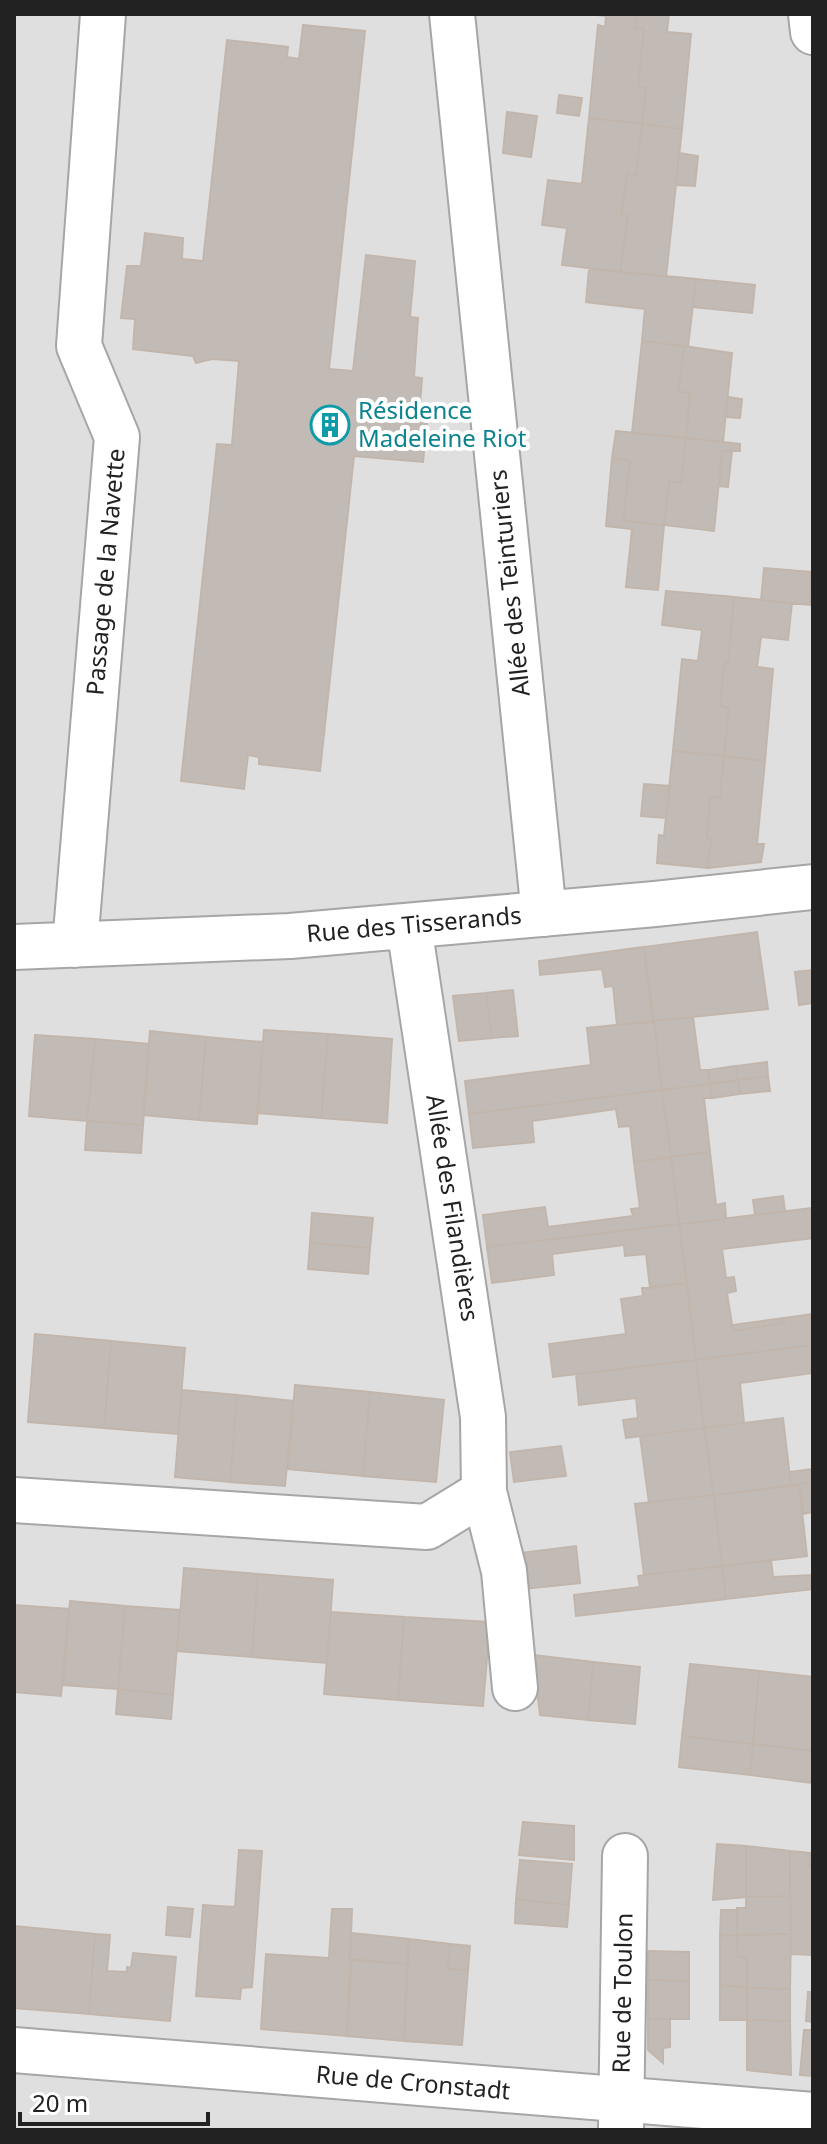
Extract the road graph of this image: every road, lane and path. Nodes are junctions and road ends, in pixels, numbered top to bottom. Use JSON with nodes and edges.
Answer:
{"nodes":[{"id":1,"x":103,"y":14,"type":"edge"},
{"id":2,"x":452,"y":14,"type":"edge"},
{"id":3,"x":811,"y":14,"type":"edge"},
{"id":4,"x":813,"y":32,"type":"edge"},
{"id":5,"x":813,"y":887,"type":"edge"},
{"id":6,"x":544,"y":914,"type":"junction"},
{"id":7,"x":409,"y":926,"type":"junction"},
{"id":8,"x":75,"y":945,"type":"junction"},
{"id":9,"x":14,"y":947,"type":"edge"},
{"id":10,"x":484,"y":1492,"type":"junction"},
{"id":11,"x":14,"y":1500,"type":"edge"},
{"id":12,"x":515,"y":1688,"type":"dead end"},
{"id":13,"x":625,"y":1856,"type":"dead end"},
{"id":14,"x":14,"y":2050,"type":"edge"},
{"id":15,"x":620,"y":2115,"type":"edge"},
{"id":16,"x":813,"y":2115,"type":"edge"}],
"edges":[{"from":1,"to":8,"type":"street","name":"Passage de la Navette"},
{"from":2,"to":6,"type":"street","name":"Allée des Teinturiers"},
{"from":3,"to":4,"type":"street"},
{"from":5,"to":6,"type":"street","name":"Rue des Tisserands"},
{"from":6,"to":7,"type":"street","name":"Rue des Tisserands"},
{"from":7,"to":8,"type":"street","name":"Rue des Tisserands"},
{"from":7,"to":10,"type":"street","name":"Allée des Filandières"},
{"from":8,"to":9,"type":"street","name":"Rue des Tisserands"},
{"from":10,"to":11,"type":"street"},
{"from":10,"to":12,"type":"street","name":"Allée des Filandières"},
{"from":13,"to":15,"type":"street","name":"Rue de Toulon"},
{"from":14,"to":15,"type":"street","name":"Rue de Cronstadt"},
{"from":15,"to":16,"type":"street","name":"Rue de Cronstadt"}]}
